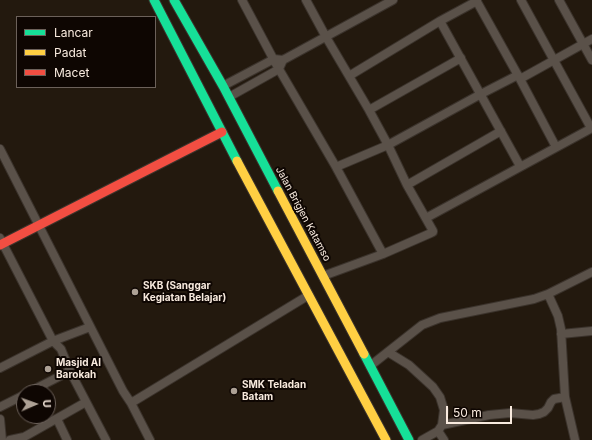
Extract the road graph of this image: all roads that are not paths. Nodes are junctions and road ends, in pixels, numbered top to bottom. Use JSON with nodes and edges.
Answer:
{"nodes":[{"id":1,"x":154,"y":0,"type":"edge"},
{"id":2,"x":174,"y":0,"type":"edge"},
{"id":3,"x":242,"y":0,"type":"edge"},
{"id":4,"x":307,"y":0,"type":"edge"},
{"id":5,"x":393,"y":0,"type":"edge"},
{"id":6,"x":476,"y":0,"type":"edge"},
{"id":7,"x":521,"y":0,"type":"edge"},
{"id":8,"x":559,"y":0,"type":"edge"},
{"id":9,"x":440,"y":21,"type":"junction"},
{"id":10,"x":326,"y":37,"type":"junction"},
{"id":11,"x":592,"y":40,"type":"edge"},
{"id":12,"x":583,"y":44,"type":"junction"},
{"id":13,"x":461,"y":58,"type":"junction"},
{"id":14,"x":274,"y":59,"type":"junction"},
{"id":15,"x":283,"y":60,"type":"junction"},
{"id":16,"x":554,"y":60,"type":"junction"},
{"id":17,"x":592,"y":60,"type":"edge"},
{"id":18,"x":279,"y":69,"type":"junction"},
{"id":19,"x":349,"y":76,"type":"junction"},
{"id":20,"x":519,"y":77,"type":"junction"},
{"id":21,"x":223,"y":86,"type":"junction"},
{"id":22,"x":481,"y":94,"type":"junction"},
{"id":23,"x":229,"y":97,"type":"junction"},
{"id":24,"x":369,"y":110,"type":"junction"},
{"id":25,"x":592,"y":128,"type":"edge"},
{"id":26,"x":501,"y":131,"type":"junction"},
{"id":27,"x":222,"y":132,"type":"junction"},
{"id":28,"x":388,"y":145,"type":"junction"},
{"id":29,"x":556,"y":147,"type":"junction"},
{"id":30,"x":0,"y":149,"type":"edge"},
{"id":31,"x":520,"y":166,"type":"junction"},
{"id":32,"x":336,"y":167,"type":"junction"},
{"id":33,"x":407,"y":185,"type":"junction"},
{"id":34,"x":426,"y":218,"type":"junction"},
{"id":35,"x":39,"y":225,"type":"junction"},
{"id":36,"x":1,"y":242,"type":"edge"},
{"id":37,"x":383,"y":254,"type":"junction"},
{"id":38,"x":592,"y":272,"type":"edge"},
{"id":39,"x":324,"y":276,"type":"junction"},
{"id":40,"x":548,"y":294,"type":"junction"},
{"id":41,"x":309,"y":295,"type":"junction"},
{"id":42,"x":90,"y":328,"type":"junction"},
{"id":43,"x":592,"y":331,"type":"edge"},
{"id":44,"x":561,"y":334,"type":"junction"},
{"id":45,"x":53,"y":341,"type":"junction"},
{"id":46,"x":388,"y":352,"type":"junction"},
{"id":47,"x":370,"y":366,"type":"junction"},
{"id":48,"x":0,"y":368,"type":"edge"},
{"id":49,"x":70,"y":371,"type":"junction"},
{"id":50,"x":45,"y":384,"type":"edge"},
{"id":51,"x":565,"y":397,"type":"junction"},
{"id":52,"x":16,"y":398,"type":"edge"},
{"id":53,"x":86,"y":402,"type":"junction"},
{"id":54,"x":131,"y":403,"type":"junction"},
{"id":55,"x":0,"y":407,"type":"edge"},
{"id":56,"x":0,"y":419,"type":"edge"},
{"id":57,"x":57,"y":419,"type":"junction"},
{"id":58,"x":440,"y":428,"type":"junction"},
{"id":59,"x":25,"y":438,"type":"edge"},
{"id":60,"x":2,"y":440,"type":"edge"},
{"id":61,"x":10,"y":440,"type":"edge"},
{"id":62,"x":67,"y":440,"type":"edge"},
{"id":63,"x":106,"y":440,"type":"edge"},
{"id":64,"x":150,"y":440,"type":"edge"},
{"id":65,"x":386,"y":440,"type":"edge"},
{"id":66,"x":408,"y":440,"type":"edge"},
{"id":67,"x":422,"y":440,"type":"edge"},
{"id":68,"x":444,"y":440,"type":"edge"},
{"id":69,"x":575,"y":440,"type":"edge"}],
"edges":[{"from":1,"to":27,"type":"main road"},
{"from":2,"to":21,"type":"main road","name":"Jalan Brigjen Katamso"},
{"from":3,"to":14,"type":"street"},
{"from":4,"to":10,"type":"street"},
{"from":5,"to":10,"type":"street"},
{"from":6,"to":9,"type":"street"},
{"from":6,"to":20,"type":"street"},
{"from":7,"to":16,"type":"street"},
{"from":8,"to":12,"type":"street"},
{"from":9,"to":13,"type":"street"},
{"from":9,"to":19,"type":"street"},
{"from":10,"to":15,"type":"street"},
{"from":10,"to":19,"type":"street"},
{"from":11,"to":12,"type":"street"},
{"from":12,"to":16,"type":"street"},
{"from":12,"to":17,"type":"street"},
{"from":13,"to":22,"type":"street"},
{"from":13,"to":24,"type":"street"},
{"from":14,"to":15,"type":"street"},
{"from":14,"to":18,"type":"street"},
{"from":14,"to":21,"type":"street"},
{"from":15,"to":18,"type":"street"},
{"from":16,"to":20,"type":"street"},
{"from":16,"to":25,"type":"street"},
{"from":18,"to":23,"type":"street"},
{"from":18,"to":32,"type":"street"},
{"from":19,"to":24,"type":"street"},
{"from":20,"to":22,"type":"street"},
{"from":20,"to":29,"type":"street"},
{"from":21,"to":23,"type":"main road","name":"Jalan Brigjen Katamso"},
{"from":22,"to":26,"type":"street"},
{"from":22,"to":28,"type":"street"},
{"from":23,"to":39,"type":"main road","name":"Jalan Brigjen Katamso"},
{"from":24,"to":28,"type":"street"},
{"from":25,"to":29,"type":"street"},
{"from":26,"to":31,"type":"street"},
{"from":26,"to":33,"type":"street"},
{"from":27,"to":35,"type":"main road"},
{"from":27,"to":41,"type":"main road"},
{"from":28,"to":32,"type":"street"},
{"from":28,"to":33,"type":"street"},
{"from":29,"to":31,"type":"street"},
{"from":30,"to":35,"type":"street"},
{"from":31,"to":34,"type":"street"},
{"from":32,"to":37,"type":"street"},
{"from":33,"to":34,"type":"street"},
{"from":34,"to":37,"type":"street"},
{"from":35,"to":36,"type":"main road"},
{"from":35,"to":42,"type":"street"},
{"from":36,"to":45,"type":"street"},
{"from":37,"to":39,"type":"street"},
{"from":38,"to":40,"type":"street"},
{"from":39,"to":47,"type":"main road","name":"Jalan Brigjen Katamso"},
{"from":40,"to":44,"type":"street"},
{"from":40,"to":46,"type":"street"},
{"from":41,"to":54,"type":"street"},
{"from":41,"to":65,"type":"main road"},
{"from":42,"to":45,"type":"street"},
{"from":42,"to":54,"type":"street"},
{"from":43,"to":44,"type":"street"},
{"from":44,"to":51,"type":"street"},
{"from":45,"to":48,"type":"street"},
{"from":45,"to":49,"type":"street"},
{"from":46,"to":47,"type":"street"},
{"from":46,"to":58,"type":"street"},
{"from":47,"to":66,"type":"main road","name":"Jalan Brigjen Katamso"},
{"from":49,"to":50,"type":"street"},
{"from":49,"to":53,"type":"street"},
{"from":51,"to":58,"type":"street"},
{"from":51,"to":69,"type":"street"},
{"from":52,"to":55,"type":"street"},
{"from":53,"to":57,"type":"street"},
{"from":53,"to":63,"type":"street"},
{"from":54,"to":64,"type":"street"},
{"from":56,"to":60,"type":"street"},
{"from":57,"to":59,"type":"street"},
{"from":57,"to":62,"type":"street"},
{"from":58,"to":67,"type":"street"},
{"from":58,"to":68,"type":"street"},
{"from":59,"to":61,"type":"street"}]}
